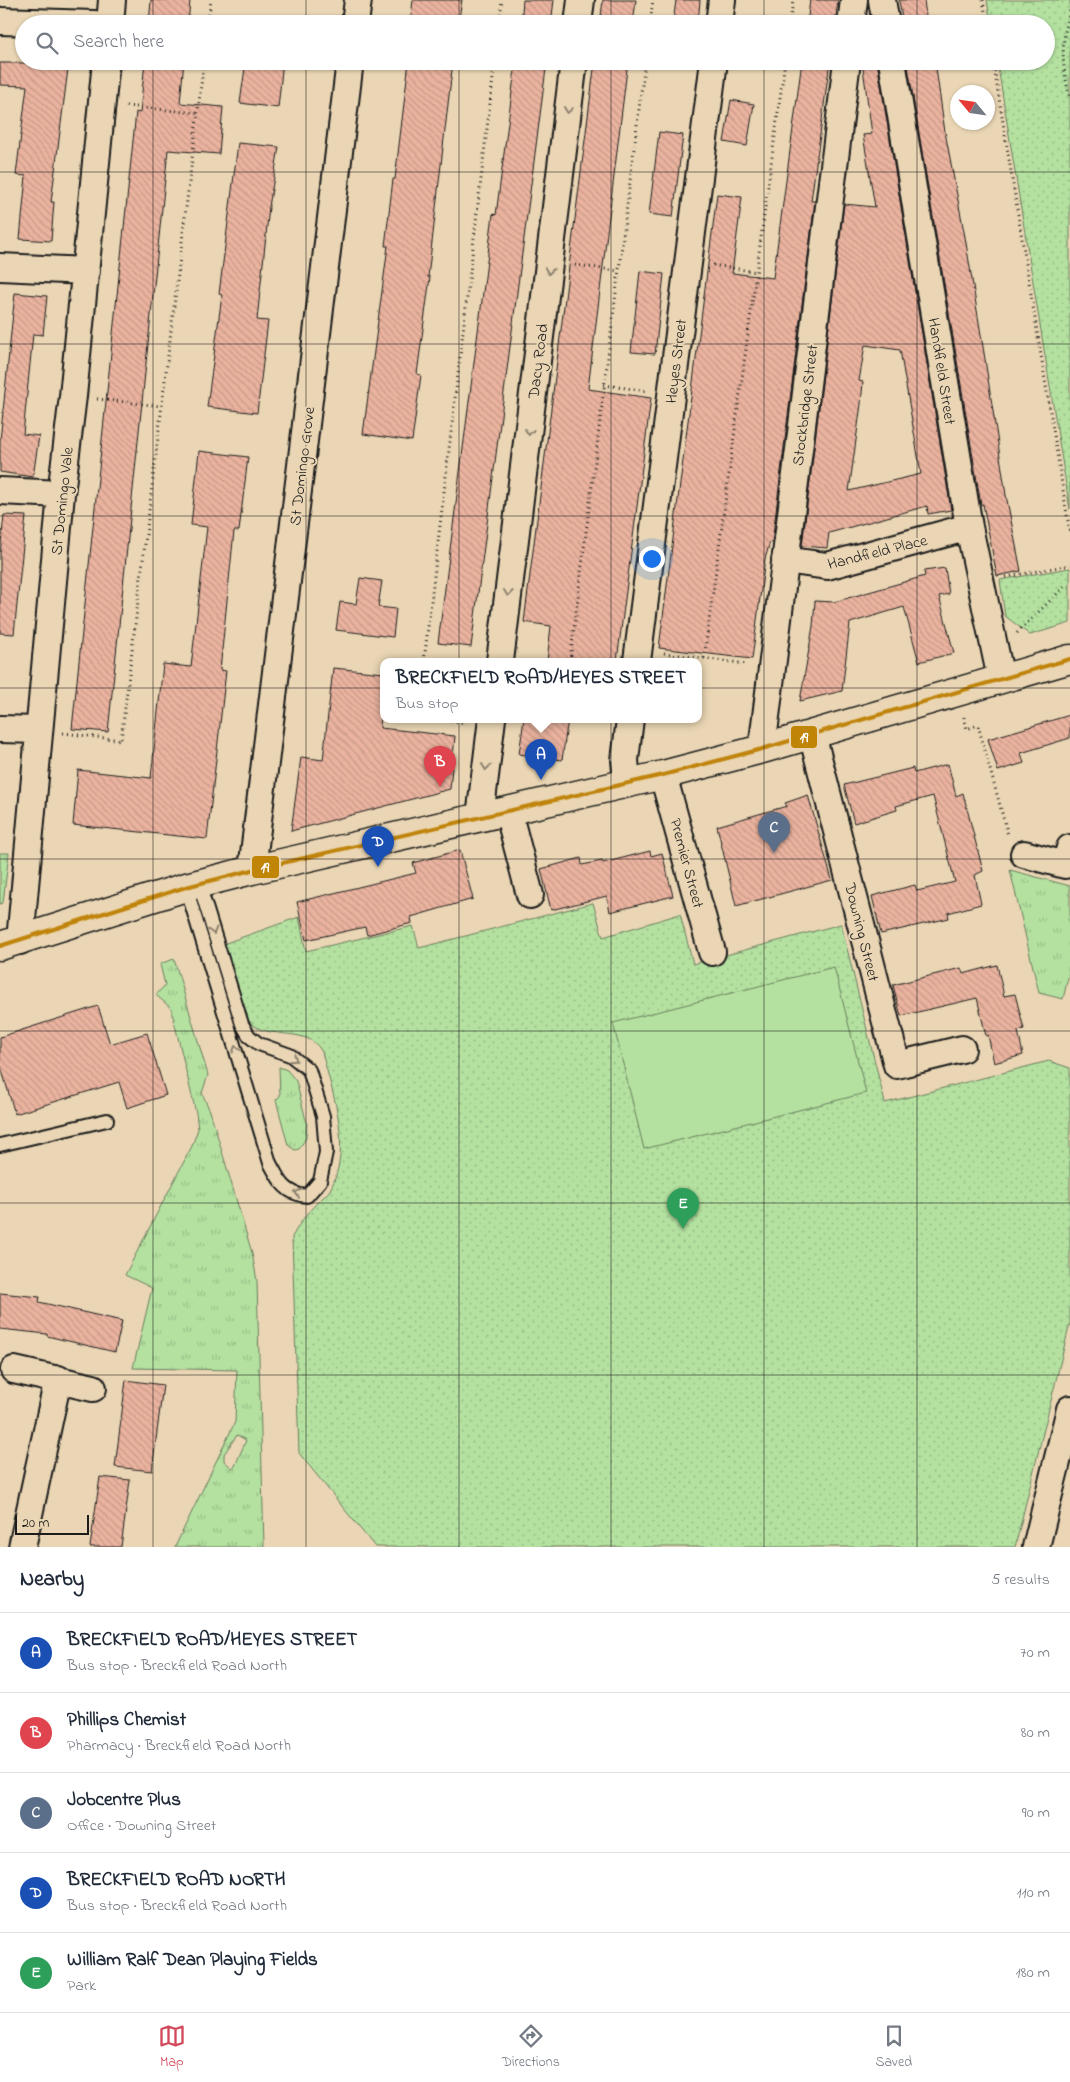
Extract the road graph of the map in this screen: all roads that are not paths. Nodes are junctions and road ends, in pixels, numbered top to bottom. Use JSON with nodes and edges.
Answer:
{"nodes":[{"id":1,"x":112,"y":0,"type":"edge"},
{"id":2,"x":358,"y":0,"type":"edge"},
{"id":3,"x":581,"y":0,"type":"edge"},
{"id":4,"x":722,"y":0,"type":"edge"},
{"id":5,"x":854,"y":0,"type":"edge"},
{"id":6,"x":882,"y":0,"type":"edge"},
{"id":7,"x":111,"y":15,"type":"edge"},
{"id":8,"x":356,"y":15,"type":"edge"},
{"id":9,"x":579,"y":15,"type":"edge"},
{"id":10,"x":720,"y":15,"type":"edge"},
{"id":11,"x":852,"y":15,"type":"edge"},
{"id":12,"x":884,"y":15,"type":"edge"},
{"id":13,"x":0,"y":21,"type":"edge"},
{"id":14,"x":15,"y":21,"type":"edge"},
{"id":15,"x":105,"y":70,"type":"edge"},
{"id":16,"x":349,"y":70,"type":"edge"},
{"id":17,"x":573,"y":70,"type":"edge"},
{"id":18,"x":713,"y":70,"type":"edge"},
{"id":19,"x":846,"y":70,"type":"edge"},
{"id":20,"x":893,"y":70,"type":"edge"},
{"id":21,"x":0,"y":267,"type":"edge"},
{"id":22,"x":86,"y":271,"type":"junction"},
{"id":23,"x":0,"y":491,"type":"edge"},
{"id":24,"x":61,"y":494,"type":"junction"},
{"id":25,"x":969,"y":527,"type":"junction"},
{"id":26,"x":785,"y":560,"type":"junction"},
{"id":27,"x":638,"y":656,"type":"edge"},
{"id":28,"x":500,"y":658,"type":"edge"},
{"id":29,"x":1070,"y":659,"type":"edge"},
{"id":30,"x":998,"y":667,"type":"junction"},
{"id":31,"x":492,"y":723,"type":"edge"},
{"id":32,"x":630,"y":723,"type":"edge"},
{"id":33,"x":0,"y":729,"type":"edge"},
{"id":34,"x":39,"y":730,"type":"junction"},
{"id":35,"x":812,"y":734,"type":"junction"},
{"id":36,"x":762,"y":749,"type":"junction"},
{"id":37,"x":663,"y":775,"type":"junction"},
{"id":38,"x":627,"y":783,"type":"junction"},
{"id":39,"x":508,"y":811,"type":"junction"},
{"id":40,"x":480,"y":817,"type":"junction"},
{"id":41,"x":1070,"y":848,"type":"edge"},
{"id":42,"x":1024,"y":854,"type":"road end"},
{"id":43,"x":252,"y":870,"type":"junction"},
{"id":44,"x":193,"y":886,"type":"junction"},
{"id":45,"x":530,"y":895,"type":"dead end"},
{"id":46,"x":10,"y":944,"type":"edge"},
{"id":47,"x":712,"y":952,"type":"dead end"},
{"id":48,"x":962,"y":1049,"type":"dead end"},
{"id":49,"x":107,"y":1120,"type":"dead end"},
{"id":50,"x":0,"y":1145,"type":"edge"},
{"id":51,"x":14,"y":1370,"type":"dead end"},
{"id":52,"x":58,"y":1380,"type":"junction"},
{"id":53,"x":93,"y":1388,"type":"dead end"},
{"id":54,"x":1070,"y":1409,"type":"edge"},
{"id":55,"x":22,"y":1547,"type":"edge"},
{"id":56,"x":1036,"y":1547,"type":"edge"}],
"edges":[{"from":1,"to":7,"type":"street"},
{"from":2,"to":8,"type":"street"},
{"from":3,"to":9,"type":"street"},
{"from":4,"to":10,"type":"street"},
{"from":5,"to":11,"type":"street"},
{"from":6,"to":12,"type":"street"},
{"from":13,"to":14,"type":"street"},
{"from":15,"to":22,"type":"street","name":"St Domingo Vale"},
{"from":16,"to":43,"type":"street","name":"St Domingo Grove"},
{"from":17,"to":28,"type":"street","name":"Dacy Road","one_way":true},
{"from":18,"to":27,"type":"street","name":"Heyes Street"},
{"from":19,"to":26,"type":"street","name":"Stockbridge Street"},
{"from":20,"to":25,"type":"street","name":"Handfield Street"},
{"from":21,"to":22,"type":"street"},
{"from":22,"to":24,"type":"street","name":"St Domingo Vale"},
{"from":23,"to":24,"type":"street"},
{"from":24,"to":34,"type":"street","name":"St Domingo Vale"},
{"from":25,"to":26,"type":"street","name":"Handfield Place"},
{"from":25,"to":30,"type":"street","name":"Handfield Street"},
{"from":26,"to":36,"type":"street","name":"Stockbridge Street"},
{"from":29,"to":30,"type":"street"},
{"from":30,"to":35,"type":"street"},
{"from":31,"to":40,"type":"street","one_way":true},
{"from":32,"to":38,"type":"street"},
{"from":33,"to":34,"type":"street"},
{"from":34,"to":46,"type":"street","name":"St Domingo Vale"},
{"from":35,"to":36,"type":"street"},
{"from":35,"to":48,"type":"street","name":"Downing Street"},
{"from":36,"to":37,"type":"street"},
{"from":37,"to":38,"type":"street"},
{"from":37,"to":47,"type":"street","name":"Premier Street"},
{"from":38,"to":39,"type":"street"},
{"from":39,"to":40,"type":"street"},
{"from":39,"to":45,"type":"street"},
{"from":40,"to":43,"type":"street"},
{"from":41,"to":42,"type":"street"},
{"from":43,"to":44,"type":"street"},
{"from":44,"to":44,"type":"lane","one_way":true},
{"from":44,"to":46,"type":"street"},
{"from":49,"to":50,"type":"lane"},
{"from":51,"to":52,"type":"street"},
{"from":52,"to":53,"type":"street"},
{"from":52,"to":55,"type":"street"},
{"from":54,"to":56,"type":"street"}]}
